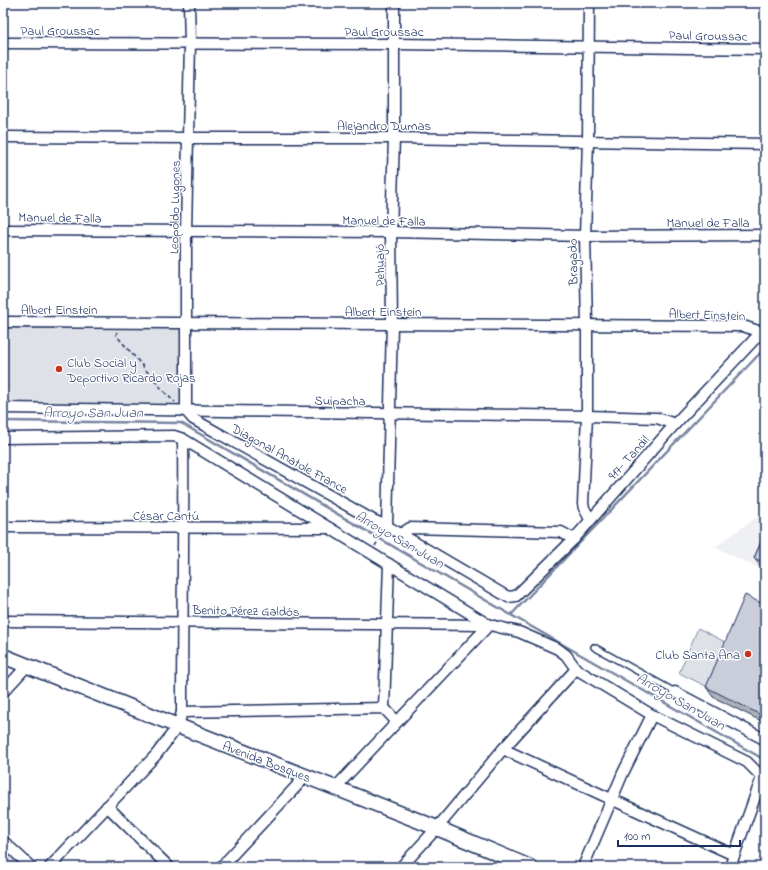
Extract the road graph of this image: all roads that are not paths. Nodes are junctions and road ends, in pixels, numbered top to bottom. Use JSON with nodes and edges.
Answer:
{"nodes":[{"id":1,"x":189,"y":3,"type":"edge"},
{"id":2,"x":394,"y":3,"type":"edge"},
{"id":3,"x":589,"y":3,"type":"edge"},
{"id":4,"x":3,"y":43,"type":"edge"},
{"id":5,"x":190,"y":43,"type":"junction"},
{"id":6,"x":395,"y":44,"type":"junction"},
{"id":7,"x":589,"y":46,"type":"junction"},
{"id":8,"x":765,"y":49,"type":"edge"},
{"id":9,"x":3,"y":137,"type":"edge"},
{"id":10,"x":188,"y":138,"type":"junction"},
{"id":11,"x":394,"y":138,"type":"junction"},
{"id":12,"x":588,"y":141,"type":"junction"},
{"id":13,"x":765,"y":144,"type":"edge"},
{"id":14,"x":3,"y":230,"type":"edge"},
{"id":15,"x":186,"y":232,"type":"junction"},
{"id":16,"x":391,"y":232,"type":"junction"},
{"id":17,"x":765,"y":235,"type":"edge"},
{"id":18,"x":585,"y":236,"type":"junction"},
{"id":19,"x":3,"y":322,"type":"edge"},
{"id":20,"x":187,"y":323,"type":"junction"},
{"id":21,"x":392,"y":324,"type":"junction"},
{"id":22,"x":587,"y":324,"type":"junction"},
{"id":23,"x":763,"y":330,"type":"edge"},
{"id":24,"x":3,"y":408,"type":"edge"},
{"id":25,"x":186,"y":411,"type":"junction"},
{"id":26,"x":390,"y":413,"type":"junction"},
{"id":27,"x":587,"y":416,"type":"junction"},
{"id":28,"x":676,"y":424,"type":"junction"},
{"id":29,"x":3,"y":438,"type":"edge"},
{"id":30,"x":184,"y":439,"type":"junction"},
{"id":31,"x":590,"y":519,"type":"junction"},
{"id":32,"x":3,"y":527,"type":"edge"},
{"id":33,"x":184,"y":528,"type":"junction"},
{"id":34,"x":330,"y":528,"type":"junction"},
{"id":35,"x":385,"y":529,"type":"junction"},
{"id":36,"x":401,"y":534,"type":"junction"},
{"id":37,"x":574,"y":539,"type":"junction"},
{"id":38,"x":389,"y":564,"type":"junction"},
{"id":39,"x":508,"y":597,"type":"joint"},
{"id":40,"x":3,"y":621,"type":"edge"},
{"id":41,"x":182,"y":622,"type":"junction"},
{"id":42,"x":387,"y":624,"type":"junction"},
{"id":43,"x":488,"y":624,"type":"junction"},
{"id":44,"x":594,"y":647,"type":"dead end"},
{"id":45,"x":3,"y":656,"type":"edge"},
{"id":46,"x":27,"y":666,"type":"junction"},
{"id":47,"x":576,"y":669,"type":"junction"},
{"id":48,"x":3,"y":692,"type":"edge"},
{"id":49,"x":675,"y":692,"type":"joint"},
{"id":50,"x":384,"y":708,"type":"junction"},
{"id":51,"x":182,"y":712,"type":"junction"},
{"id":52,"x":652,"y":715,"type":"junction"},
{"id":53,"x":396,"y":722,"type":"junction"},
{"id":54,"x":178,"y":726,"type":"junction"},
{"id":55,"x":765,"y":738,"type":"edge"},
{"id":56,"x":503,"y":749,"type":"junction"},
{"id":57,"x":306,"y":776,"type":"junction"},
{"id":58,"x":763,"y":778,"type":"edge"},
{"id":59,"x":335,"y":788,"type":"junction"},
{"id":60,"x":611,"y":799,"type":"junction"},
{"id":61,"x":107,"y":806,"type":"junction"},
{"id":62,"x":437,"y":828,"type":"junction"},
{"id":63,"x":3,"y":841,"type":"edge"},
{"id":64,"x":734,"y":855,"type":"junction"},
{"id":65,"x":31,"y":867,"type":"edge"},
{"id":66,"x":50,"y":867,"type":"edge"},
{"id":67,"x":169,"y":867,"type":"edge"},
{"id":68,"x":221,"y":867,"type":"edge"},
{"id":69,"x":401,"y":867,"type":"edge"},
{"id":70,"x":530,"y":867,"type":"edge"},
{"id":71,"x":583,"y":867,"type":"edge"},
{"id":72,"x":730,"y":867,"type":"edge"}],
"edges":[{"from":1,"to":5,"type":"street","name":"Leopoldo Lugones"},
{"from":2,"to":6,"type":"street","name":"Pehuajó"},
{"from":3,"to":7,"type":"street","name":"Bragado"},
{"from":4,"to":5,"type":"street","name":"Paul Groussac"},
{"from":5,"to":6,"type":"street","name":"Paul Groussac"},
{"from":5,"to":10,"type":"street","name":"Leopoldo Lugones"},
{"from":6,"to":7,"type":"street","name":"Paul Groussac"},
{"from":6,"to":11,"type":"street","name":"Pehuajó"},
{"from":7,"to":8,"type":"street","name":"Paul Groussac"},
{"from":7,"to":12,"type":"street","name":"Bragado"},
{"from":9,"to":10,"type":"street","name":"Alejandro Dumas"},
{"from":10,"to":11,"type":"street","name":"Alejandro Dumas"},
{"from":10,"to":15,"type":"street","name":"Leopoldo Lugones"},
{"from":11,"to":12,"type":"street","name":"Alejandro Dumas"},
{"from":11,"to":16,"type":"street","name":"Pehuajó"},
{"from":12,"to":13,"type":"street","name":"Alejandro Dumas"},
{"from":12,"to":18,"type":"street","name":"Bragado"},
{"from":14,"to":15,"type":"street","name":"Manuel de Falla"},
{"from":15,"to":16,"type":"street","name":"Manuel de Falla"},
{"from":15,"to":20,"type":"street","name":"Leopoldo Lugones"},
{"from":16,"to":18,"type":"street","name":"Manuel de Falla"},
{"from":16,"to":21,"type":"street","name":"Pehuajó"},
{"from":17,"to":18,"type":"street","name":"Manuel de Falla"},
{"from":18,"to":22,"type":"street","name":"Bragado"},
{"from":19,"to":20,"type":"street","name":"Albert Einstein"},
{"from":20,"to":21,"type":"street","name":"Albert Einstein"},
{"from":20,"to":25,"type":"street","name":"Leopoldo Lugones"},
{"from":21,"to":22,"type":"street","name":"Albert Einstein"},
{"from":21,"to":26,"type":"street","name":"Pehuajó"},
{"from":22,"to":23,"type":"street","name":"Albert Einstein"},
{"from":22,"to":27,"type":"street","name":"Bragado"},
{"from":23,"to":28,"type":"street","name":"917- Tandil"},
{"from":24,"to":25,"type":"street","name":"Suipacha"},
{"from":25,"to":26,"type":"street","name":"Suipacha"},
{"from":25,"to":35,"type":"street","name":"Diagonal Anatole France"},
{"from":26,"to":27,"type":"street","name":"Suipacha"},
{"from":26,"to":35,"type":"street","name":"Pehuajó"},
{"from":27,"to":28,"type":"street","name":"Suipacha"},
{"from":27,"to":31,"type":"street","name":"Bragado"},
{"from":28,"to":31,"type":"street","name":"917- Tandil"},
{"from":29,"to":30,"type":"street"},
{"from":30,"to":33,"type":"street"},
{"from":30,"to":34,"type":"street"},
{"from":31,"to":37,"type":"street","name":"917- Tandil"},
{"from":32,"to":33,"type":"street","name":"César Cantú"},
{"from":33,"to":34,"type":"street","name":"César Cantú"},
{"from":33,"to":41,"type":"street"},
{"from":34,"to":38,"type":"street"},
{"from":35,"to":36,"type":"street","name":"Diagonal Anatole France"},
{"from":36,"to":37,"type":"street"},
{"from":36,"to":39,"type":"street","name":"Diagonal Anatole France"},
{"from":37,"to":39,"type":"street","name":"917- Tandil"},
{"from":38,"to":42,"type":"street"},
{"from":38,"to":43,"type":"street"},
{"from":40,"to":41,"type":"street","name":"Benito Pérez Galdós"},
{"from":41,"to":42,"type":"street","name":"Benito Pérez Galdós"},
{"from":41,"to":51,"type":"street"},
{"from":42,"to":43,"type":"street","name":"Benito Pérez Galdós"},
{"from":42,"to":50,"type":"street"},
{"from":43,"to":47,"type":"street","name":"Benito Pérez Galdós"},
{"from":43,"to":53,"type":"street"},
{"from":44,"to":49,"type":"lane"},
{"from":45,"to":46,"type":"main road","name":"Avenida Bosques"},
{"from":46,"to":48,"type":"street"},
{"from":46,"to":54,"type":"main road","name":"Avenida Bosques"},
{"from":47,"to":52,"type":"street","name":"Benito Pérez Galdós"},
{"from":47,"to":56,"type":"street"},
{"from":49,"to":55,"type":"street"},
{"from":50,"to":51,"type":"street"},
{"from":50,"to":53,"type":"street"},
{"from":51,"to":54,"type":"street"},
{"from":52,"to":58,"type":"street","name":"Benito Pérez Galdós"},
{"from":52,"to":60,"type":"street"},
{"from":53,"to":59,"type":"street"},
{"from":54,"to":57,"type":"main road","name":"Avenida Bosques"},
{"from":54,"to":61,"type":"street"},
{"from":56,"to":60,"type":"street"},
{"from":56,"to":62,"type":"street"},
{"from":57,"to":59,"type":"main road","name":"Avenida Bosques"},
{"from":57,"to":68,"type":"street"},
{"from":58,"to":64,"type":"street"},
{"from":59,"to":62,"type":"main road","name":"Avenida Bosques"},
{"from":60,"to":64,"type":"street"},
{"from":60,"to":71,"type":"street"},
{"from":61,"to":66,"type":"street"},
{"from":61,"to":67,"type":"street"},
{"from":62,"to":69,"type":"street"},
{"from":62,"to":70,"type":"main road","name":"Avenida Bosques"},
{"from":63,"to":65,"type":"street"},
{"from":64,"to":72,"type":"street"}]}
